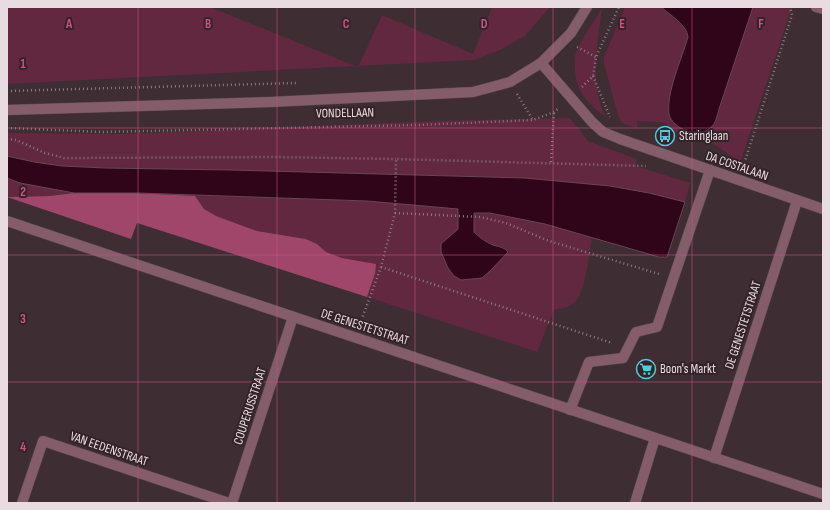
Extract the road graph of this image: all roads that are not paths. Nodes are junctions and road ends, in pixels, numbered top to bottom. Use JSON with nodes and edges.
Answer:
{"nodes":[{"id":1,"x":588,"y":7,"type":"edge"},
{"id":2,"x":816,"y":7,"type":"edge"},
{"id":3,"x":823,"y":9,"type":"edge"},
{"id":4,"x":541,"y":63,"type":"junction"},
{"id":5,"x":7,"y":110,"type":"edge"},
{"id":6,"x":710,"y":170,"type":"junction"},
{"id":7,"x":797,"y":201,"type":"junction"},
{"id":8,"x":823,"y":209,"type":"edge"},
{"id":9,"x":7,"y":221,"type":"edge"},
{"id":10,"x":293,"y":317,"type":"junction"},
{"id":11,"x":570,"y":410,"type":"junction"},
{"id":12,"x":655,"y":438,"type":"junction"},
{"id":13,"x":714,"y":458,"type":"junction"},
{"id":14,"x":823,"y":494,"type":"edge"},
{"id":15,"x":22,"y":503,"type":"edge"},
{"id":16,"x":230,"y":503,"type":"edge"},
{"id":17,"x":635,"y":503,"type":"edge"}],
"edges":[{"from":1,"to":4,"type":"street","name":"VONDELLAAN"},
{"from":2,"to":3,"type":"street"},
{"from":4,"to":5,"type":"street","name":"VONDELLAAN"},
{"from":4,"to":6,"type":"street","name":"DA COSTALAAN"},
{"from":6,"to":7,"type":"street","name":"DA COSTALAAN"},
{"from":6,"to":11,"type":"street"},
{"from":7,"to":8,"type":"street","name":"DA COSTALAAN"},
{"from":7,"to":13,"type":"street","name":"DE GENESTETSTRAAT"},
{"from":9,"to":10,"type":"street","name":"DE GENESTETSTRAAT"},
{"from":10,"to":11,"type":"street","name":"DE GENESTETSTRAAT"},
{"from":10,"to":16,"type":"street","name":"COUPERUSSTRAAT"},
{"from":11,"to":12,"type":"street","name":"DE GENESTETSTRAAT"},
{"from":12,"to":13,"type":"street","name":"DE GENESTETSTRAAT"},
{"from":12,"to":17,"type":"street"},
{"from":13,"to":14,"type":"street","name":"DE GENESTETSTRAAT"},
{"from":15,"to":16,"type":"street","name":"VAN EEDENSTRAAT"}]}
